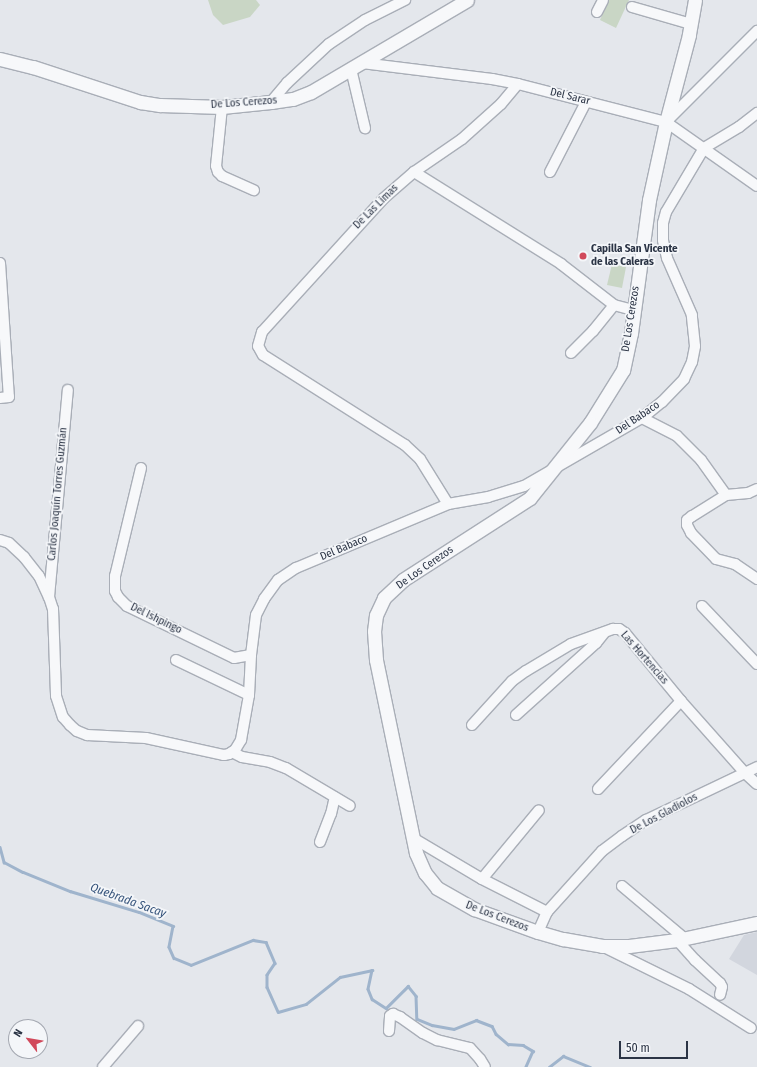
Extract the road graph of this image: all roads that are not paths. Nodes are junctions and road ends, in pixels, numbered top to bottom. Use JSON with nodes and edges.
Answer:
{"nodes":[{"id":1,"x":404,"y":0,"type":"edge"},
{"id":2,"x":467,"y":0,"type":"edge"},
{"id":3,"x":603,"y":0,"type":"edge"},
{"id":4,"x":695,"y":0,"type":"edge"},
{"id":5,"x":632,"y":7,"type":"dead end"},
{"id":6,"x":597,"y":12,"type":"dead end"},
{"id":7,"x":691,"y":24,"type":"junction"},
{"id":8,"x":757,"y":31,"type":"edge"},
{"id":9,"x":0,"y":59,"type":"edge"},
{"id":10,"x":356,"y":66,"type":"junction"},
{"id":11,"x":518,"y":84,"type":"junction"},
{"id":12,"x":270,"y":102,"type":"junction"},
{"id":13,"x":586,"y":102,"type":"junction"},
{"id":14,"x":222,"y":107,"type":"junction"},
{"id":15,"x":757,"y":113,"type":"edge"},
{"id":16,"x":666,"y":122,"type":"junction"},
{"id":17,"x":365,"y":128,"type":"dead end"},
{"id":18,"x":704,"y":148,"type":"junction"},
{"id":19,"x":414,"y":172,"type":"junction"},
{"id":20,"x":550,"y":172,"type":"dead end"},
{"id":21,"x":757,"y":186,"type":"edge"},
{"id":22,"x":254,"y":190,"type":"dead end"},
{"id":23,"x":0,"y":263,"type":"edge"},
{"id":24,"x":614,"y":305,"type":"junction"},
{"id":25,"x":633,"y":310,"type":"junction"},
{"id":26,"x":571,"y":353,"type":"dead end"},
{"id":27,"x":68,"y":390,"type":"dead end"},
{"id":28,"x":4,"y":398,"type":"edge"},
{"id":29,"x":642,"y":418,"type":"junction"},
{"id":30,"x":141,"y":468,"type":"dead end"},
{"id":31,"x":550,"y":472,"type":"junction"},
{"id":32,"x":757,"y":489,"type":"edge"},
{"id":33,"x":726,"y":495,"type":"junction"},
{"id":34,"x":448,"y":504,"type":"junction"},
{"id":35,"x":0,"y":540,"type":"edge"},
{"id":36,"x":757,"y":579,"type":"edge"},
{"id":37,"x":49,"y":597,"type":"junction"},
{"id":38,"x":702,"y":606,"type":"dead end"},
{"id":39,"x":606,"y":632,"type":"junction"},
{"id":40,"x":251,"y":655,"type":"junction"},
{"id":41,"x":176,"y":660,"type":"dead end"},
{"id":42,"x":757,"y":664,"type":"edge"},
{"id":43,"x":249,"y":695,"type":"junction"},
{"id":44,"x":680,"y":701,"type":"junction"},
{"id":45,"x":516,"y":715,"type":"dead end"},
{"id":46,"x":472,"y":725,"type":"dead end"},
{"id":47,"x":232,"y":752,"type":"junction"},
{"id":48,"x":757,"y":767,"type":"edge"},
{"id":49,"x":745,"y":773,"type":"junction"},
{"id":50,"x":757,"y":784,"type":"edge"},
{"id":51,"x":598,"y":788,"type":"dead end"},
{"id":52,"x":335,"y":797,"type":"junction"},
{"id":53,"x":350,"y":806,"type":"dead end"},
{"id":54,"x":539,"y":810,"type":"dead end"},
{"id":55,"x":413,"y":838,"type":"junction"},
{"id":56,"x":320,"y":842,"type":"dead end"},
{"id":57,"x":482,"y":879,"type":"junction"},
{"id":58,"x":622,"y":886,"type":"dead end"},
{"id":59,"x":547,"y":912,"type":"junction"},
{"id":60,"x":757,"y":923,"type":"edge"},
{"id":61,"x":538,"y":932,"type":"junction"},
{"id":62,"x":681,"y":939,"type":"junction"},
{"id":63,"x":602,"y":946,"type":"junction"},
{"id":64,"x":720,"y":995,"type":"dead end"},
{"id":65,"x":138,"y":1026,"type":"dead end"},
{"id":66,"x":752,"y":1028,"type":"dead end"},
{"id":67,"x":389,"y":1031,"type":"dead end"},
{"id":68,"x":103,"y":1067,"type":"edge"},
{"id":69,"x":485,"y":1067,"type":"edge"}],
"edges":[{"from":1,"to":12,"type":"street"},
{"from":2,"to":10,"type":"street","name":"De Los Cerezos"},
{"from":3,"to":6,"type":"street"},
{"from":4,"to":7,"type":"street","name":"De Los Cerezos"},
{"from":5,"to":7,"type":"street"},
{"from":7,"to":16,"type":"street","name":"De Los Cerezos"},
{"from":8,"to":16,"type":"street"},
{"from":9,"to":14,"type":"street","name":"De Los Cerezos"},
{"from":10,"to":11,"type":"street","name":"Del Sarar"},
{"from":10,"to":12,"type":"street","name":"De Los Cerezos"},
{"from":10,"to":17,"type":"street"},
{"from":11,"to":13,"type":"street","name":"Del Sarar"},
{"from":11,"to":19,"type":"street","name":"De Las Limas"},
{"from":12,"to":14,"type":"street","name":"De Los Cerezos"},
{"from":13,"to":16,"type":"street","name":"Del Sarar"},
{"from":13,"to":20,"type":"street"},
{"from":14,"to":22,"type":"street"},
{"from":15,"to":18,"type":"street"},
{"from":16,"to":18,"type":"street","name":"Del Sarar"},
{"from":16,"to":25,"type":"street","name":"De Los Cerezos"},
{"from":18,"to":21,"type":"street","name":"Del Sarar"},
{"from":18,"to":29,"type":"street","name":"Del Babaco"},
{"from":19,"to":24,"type":"street"},
{"from":19,"to":34,"type":"street","name":"De Las Limas"},
{"from":23,"to":28,"type":"street"},
{"from":24,"to":25,"type":"street"},
{"from":24,"to":26,"type":"street"},
{"from":25,"to":31,"type":"street","name":"De Los Cerezos"},
{"from":27,"to":37,"type":"street","name":"Carlos Joaquín Torres Guzmán"},
{"from":29,"to":31,"type":"street","name":"Del Babaco"},
{"from":29,"to":33,"type":"street"},
{"from":30,"to":40,"type":"street","name":"Del Ishpingo"},
{"from":31,"to":34,"type":"street","name":"Del Babaco"},
{"from":31,"to":55,"type":"street","name":"De Los Cerezos"},
{"from":32,"to":33,"type":"street"},
{"from":33,"to":36,"type":"street"},
{"from":34,"to":40,"type":"street","name":"Del Babaco"},
{"from":35,"to":37,"type":"street"},
{"from":37,"to":47,"type":"street"},
{"from":38,"to":42,"type":"street"},
{"from":39,"to":44,"type":"street","name":"Las Hortencias"},
{"from":39,"to":45,"type":"street"},
{"from":39,"to":46,"type":"street","name":"Las Hortencias"},
{"from":40,"to":43,"type":"street","name":"Del Babaco"},
{"from":41,"to":43,"type":"street"},
{"from":43,"to":47,"type":"street","name":"Del Babaco"},
{"from":44,"to":49,"type":"street","name":"Las Hortencias"},
{"from":44,"to":51,"type":"street"},
{"from":47,"to":52,"type":"street"},
{"from":48,"to":49,"type":"street","name":"De Los Gladiolos"},
{"from":49,"to":50,"type":"street","name":"Las Hortencias"},
{"from":49,"to":59,"type":"street","name":"De Los Gladiolos"},
{"from":52,"to":53,"type":"street"},
{"from":52,"to":56,"type":"street"},
{"from":54,"to":57,"type":"street"},
{"from":55,"to":57,"type":"street"},
{"from":55,"to":61,"type":"street","name":"De Los Cerezos"},
{"from":57,"to":59,"type":"street"},
{"from":58,"to":62,"type":"street"},
{"from":59,"to":61,"type":"street","name":"De Los Gladiolos"},
{"from":60,"to":62,"type":"street","name":"De Los Cerezos"},
{"from":61,"to":63,"type":"street","name":"De Los Cerezos"},
{"from":62,"to":63,"type":"street","name":"De Los Cerezos"},
{"from":62,"to":64,"type":"street"},
{"from":63,"to":66,"type":"street"},
{"from":65,"to":68,"type":"street"},
{"from":67,"to":69,"type":"street"}]}
